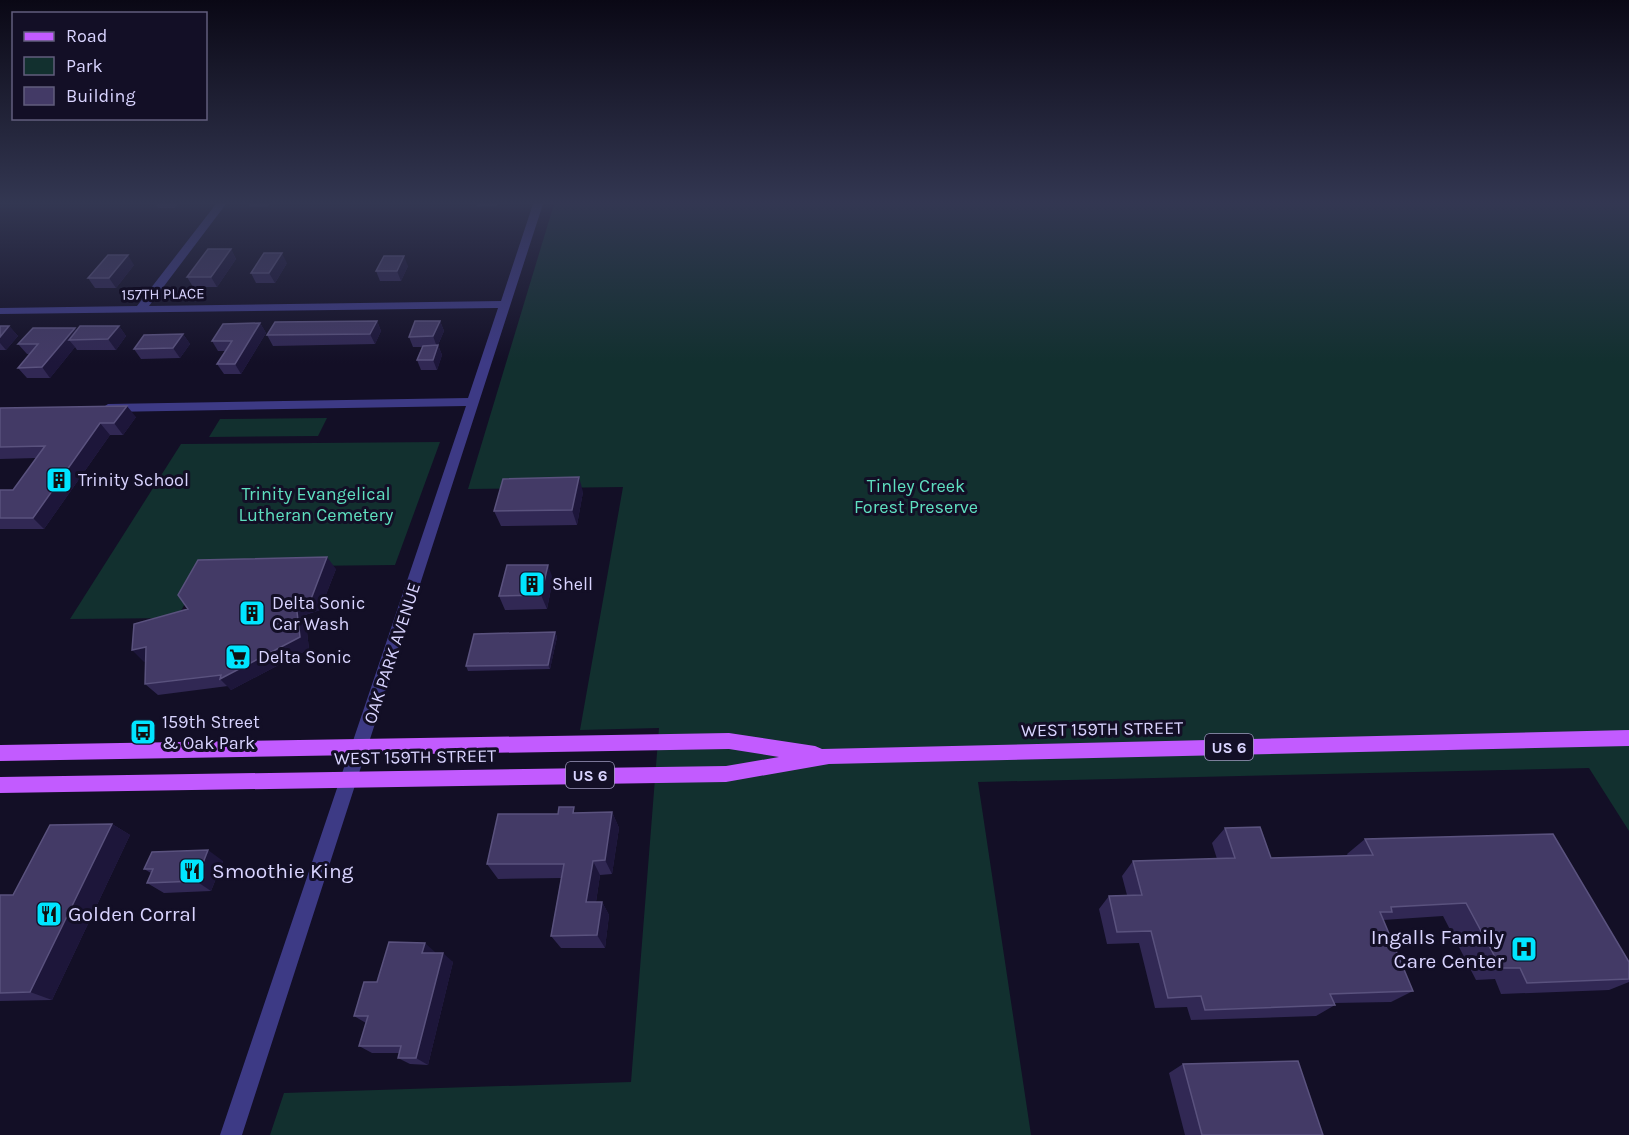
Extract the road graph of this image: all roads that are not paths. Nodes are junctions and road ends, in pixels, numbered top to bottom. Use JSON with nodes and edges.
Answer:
{"nodes":[{"id":1,"x":180,"y":257,"type":"edge"},
{"id":2,"x":521,"y":257,"type":"edge"},
{"id":3,"x":506,"y":304,"type":"junction"},
{"id":4,"x":140,"y":309,"type":"junction"},
{"id":5,"x":0,"y":311,"type":"edge"},
{"id":6,"x":474,"y":402,"type":"junction"},
{"id":7,"x":93,"y":408,"type":"edge"},
{"id":8,"x":1629,"y":738,"type":"edge"},
{"id":9,"x":361,"y":746,"type":"junction"},
{"id":10,"x":0,"y":753,"type":"edge"},
{"id":11,"x":829,"y":756,"type":"junction"},
{"id":12,"x":350,"y":778,"type":"junction"},
{"id":13,"x":0,"y":785,"type":"edge"},
{"id":14,"x":231,"y":1135,"type":"edge"}],
"edges":[{"from":1,"to":4,"type":"street"},
{"from":2,"to":3,"type":"street","name":"OAK PARK AVENUE"},
{"from":3,"to":4,"type":"street","name":"157TH PLACE"},
{"from":3,"to":6,"type":"street","name":"OAK PARK AVENUE"},
{"from":4,"to":5,"type":"street","name":"157TH PLACE"},
{"from":6,"to":7,"type":"street"},
{"from":6,"to":9,"type":"street","name":"OAK PARK AVENUE"},
{"from":8,"to":11,"type":"main road","name":"WEST 159TH STREET","number":"US 6"},
{"from":9,"to":10,"type":"main road","name":"WEST 159TH STREET","number":"US 6"},
{"from":9,"to":11,"type":"main road","name":"WEST 159TH STREET","number":"US 6"},
{"from":9,"to":12,"type":"street","name":"OAK PARK AVENUE"},
{"from":11,"to":12,"type":"main road","name":"WEST 159TH STREET","number":"US 6"},
{"from":12,"to":13,"type":"main road","name":"WEST 159TH STREET","number":"US 6"},
{"from":12,"to":14,"type":"street","name":"OAK PARK AVENUE"}]}
